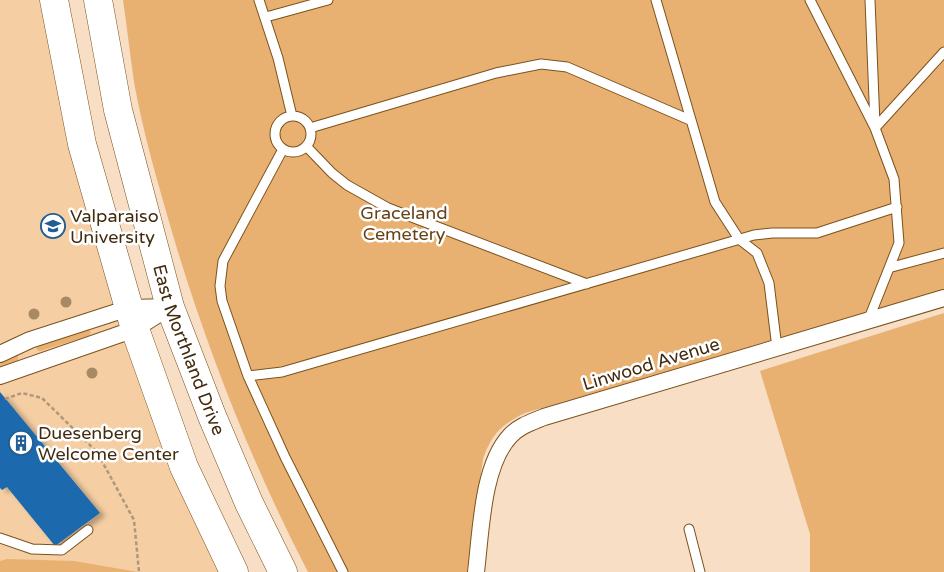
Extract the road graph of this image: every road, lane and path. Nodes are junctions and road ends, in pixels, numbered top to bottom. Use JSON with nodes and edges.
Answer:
{"nodes":[{"id":1,"x":54,"y":0,"type":"edge"},
{"id":2,"x":98,"y":0,"type":"edge"},
{"id":3,"x":260,"y":0,"type":"edge"},
{"id":4,"x":328,"y":0,"type":"edge"},
{"id":5,"x":656,"y":0,"type":"edge"},
{"id":6,"x":810,"y":0,"type":"edge"},
{"id":7,"x":870,"y":0,"type":"edge"},
{"id":8,"x":266,"y":18,"type":"junction"},
{"id":9,"x":944,"y":52,"type":"edge"},
{"id":10,"x":292,"y":116,"type":"junction"},
{"id":11,"x":690,"y":120,"type":"junction"},
{"id":12,"x":310,"y":128,"type":"junction"},
{"id":13,"x":875,"y":128,"type":"junction"},
{"id":14,"x":306,"y":146,"type":"junction"},
{"id":15,"x":283,"y":149,"type":"junction"},
{"id":16,"x":898,"y":207,"type":"junction"},
{"id":17,"x":739,"y":240,"type":"junction"},
{"id":18,"x":944,"y":253,"type":"edge"},
{"id":19,"x":892,"y":267,"type":"junction"},
{"id":20,"x":587,"y":284,"type":"junction"},
{"id":21,"x":944,"y":298,"type":"edge"},
{"id":22,"x":170,"y":307,"type":"junction"},
{"id":23,"x":132,"y":319,"type":"junction"},
{"id":24,"x":868,"y":321,"type":"junction"},
{"id":25,"x":777,"y":348,"type":"junction"},
{"id":26,"x":0,"y":354,"type":"edge"},
{"id":27,"x":0,"y":376,"type":"edge"},
{"id":28,"x":248,"y":376,"type":"junction"},
{"id":29,"x":6,"y":399,"type":"dead end"},
{"id":30,"x":689,"y":529,"type":"dead end"},
{"id":31,"x":88,"y":530,"type":"dead end"},
{"id":32,"x":0,"y":538,"type":"edge"},
{"id":33,"x":139,"y":572,"type":"edge"},
{"id":34,"x":234,"y":572,"type":"edge"},
{"id":35,"x":284,"y":572,"type":"edge"},
{"id":36,"x":343,"y":572,"type":"edge"},
{"id":37,"x":476,"y":572,"type":"edge"},
{"id":38,"x":700,"y":572,"type":"edge"}],
"edges":[{"from":1,"to":23,"type":"highway"},
{"from":2,"to":22,"type":"highway","name":"East Morthland Drive"},
{"from":3,"to":8,"type":"lane"},
{"from":4,"to":8,"type":"lane"},
{"from":5,"to":11,"type":"lane"},
{"from":6,"to":13,"type":"lane"},
{"from":7,"to":13,"type":"lane"},
{"from":8,"to":10,"type":"lane"},
{"from":9,"to":13,"type":"lane"},
{"from":10,"to":12,"type":"lane"},
{"from":10,"to":15,"type":"lane"},
{"from":11,"to":12,"type":"lane"},
{"from":11,"to":17,"type":"lane"},
{"from":12,"to":14,"type":"lane"},
{"from":13,"to":16,"type":"lane"},
{"from":14,"to":15,"type":"lane"},
{"from":14,"to":20,"type":"lane"},
{"from":15,"to":28,"type":"lane"},
{"from":16,"to":17,"type":"lane"},
{"from":16,"to":19,"type":"lane"},
{"from":17,"to":20,"type":"lane"},
{"from":17,"to":25,"type":"lane"},
{"from":18,"to":19,"type":"lane"},
{"from":19,"to":24,"type":"lane"},
{"from":20,"to":28,"type":"lane"},
{"from":21,"to":24,"type":"street","name":"Linwood Avenue"},
{"from":22,"to":23,"type":"street"},
{"from":22,"to":35,"type":"highway","name":"East Morthland Drive"},
{"from":23,"to":26,"type":"street"},
{"from":23,"to":27,"type":"street"},
{"from":23,"to":34,"type":"highway"},
{"from":24,"to":25,"type":"street","name":"Linwood Avenue"},
{"from":25,"to":37,"type":"street","name":"Linwood Avenue"},
{"from":28,"to":36,"type":"lane"},
{"from":29,"to":33,"type":"path"},
{"from":30,"to":38,"type":"lane"},
{"from":31,"to":32,"type":"lane"}]}
